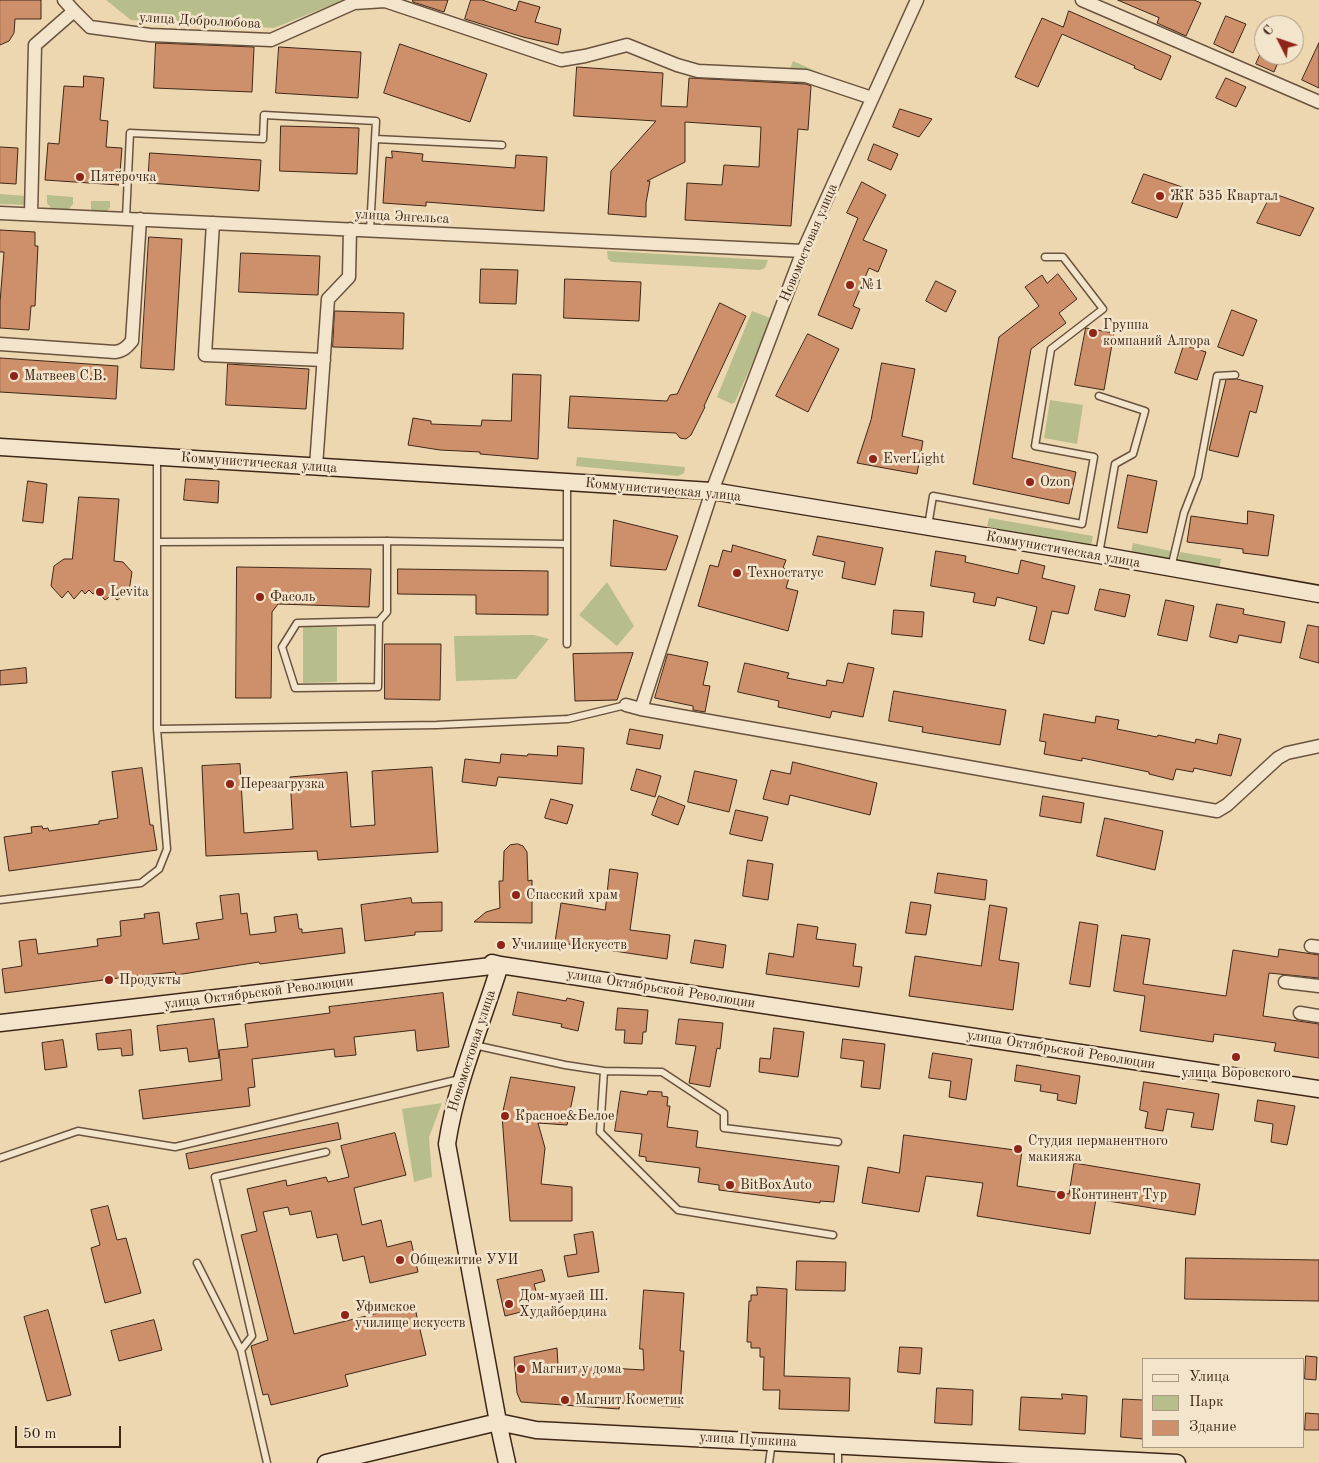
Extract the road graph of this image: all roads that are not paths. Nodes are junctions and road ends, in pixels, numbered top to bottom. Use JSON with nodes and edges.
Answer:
{"nodes":[{"id":1,"x":64,"y":0,"type":"edge"},
{"id":2,"x":917,"y":0,"type":"edge"},
{"id":3,"x":1082,"y":0,"type":"edge"},
{"id":4,"x":74,"y":11,"type":"junction"},
{"id":5,"x":872,"y":98,"type":"junction"},
{"id":6,"x":1319,"y":102,"type":"edge"},
{"id":7,"x":375,"y":138,"type":"junction"},
{"id":8,"x":502,"y":145,"type":"dead end"},
{"id":9,"x":0,"y":213,"type":"edge"},
{"id":10,"x":32,"y":214,"type":"junction"},
{"id":11,"x":126,"y":218,"type":"junction"},
{"id":12,"x":140,"y":219,"type":"junction"},
{"id":13,"x":213,"y":223,"type":"junction"},
{"id":14,"x":350,"y":229,"type":"junction"},
{"id":15,"x":370,"y":230,"type":"junction"},
{"id":16,"x":803,"y":251,"type":"junction"},
{"id":17,"x":1045,"y":257,"type":"dead end"},
{"id":18,"x":0,"y":344,"type":"edge"},
{"id":19,"x":324,"y":360,"type":"junction"},
{"id":20,"x":1235,"y":375,"type":"dead end"},
{"id":21,"x":1099,"y":396,"type":"dead end"},
{"id":22,"x":0,"y":447,"type":"edge"},
{"id":23,"x":157,"y":456,"type":"junction"},
{"id":24,"x":316,"y":466,"type":"junction"},
{"id":25,"x":567,"y":490,"type":"dead end"},
{"id":26,"x":712,"y":491,"type":"junction"},
{"id":27,"x":927,"y":527,"type":"junction"},
{"id":28,"x":386,"y":541,"type":"junction"},
{"id":29,"x":157,"y":542,"type":"junction"},
{"id":30,"x":567,"y":544,"type":"junction"},
{"id":31,"x":1099,"y":556,"type":"junction"},
{"id":32,"x":1171,"y":569,"type":"junction"},
{"id":33,"x":1319,"y":594,"type":"edge"},
{"id":34,"x":378,"y":622,"type":"junction"},
{"id":35,"x":567,"y":644,"type":"dead end"},
{"id":36,"x":626,"y":705,"type":"joint"},
{"id":37,"x":641,"y":709,"type":"junction"},
{"id":38,"x":157,"y":729,"type":"junction"},
{"id":39,"x":1319,"y":746,"type":"edge"},
{"id":40,"x":0,"y":900,"type":"edge"},
{"id":41,"x":500,"y":965,"type":"junction"},
{"id":42,"x":1285,"y":982,"type":"dead end"},
{"id":43,"x":1319,"y":986,"type":"edge"},
{"id":44,"x":1300,"y":1013,"type":"dead end"},
{"id":45,"x":0,"y":1014,"type":"edge"},
{"id":46,"x":1319,"y":1016,"type":"edge"},
{"id":47,"x":0,"y":1023,"type":"edge"},
{"id":48,"x":474,"y":1045,"type":"junction"},
{"id":49,"x":604,"y":1072,"type":"junction"},
{"id":50,"x":462,"y":1079,"type":"junction"},
{"id":51,"x":1319,"y":1089,"type":"edge"},
{"id":52,"x":838,"y":1142,"type":"dead end"},
{"id":53,"x":326,"y":1152,"type":"dead end"},
{"id":54,"x":0,"y":1158,"type":"edge"},
{"id":55,"x":833,"y":1235,"type":"dead end"},
{"id":56,"x":197,"y":1263,"type":"dead end"},
{"id":57,"x":241,"y":1350,"type":"junction"},
{"id":58,"x":498,"y":1422,"type":"junction"},
{"id":59,"x":772,"y":1441,"type":"junction"},
{"id":60,"x":838,"y":1445,"type":"junction"},
{"id":61,"x":268,"y":1463,"type":"edge"},
{"id":62,"x":326,"y":1463,"type":"edge"},
{"id":63,"x":508,"y":1463,"type":"edge"},
{"id":64,"x":769,"y":1463,"type":"edge"},
{"id":65,"x":838,"y":1463,"type":"edge"},
{"id":66,"x":1177,"y":1463,"type":"edge"}],
"edges":[{"from":1,"to":4,"type":"street","name":"улица Добролюбова"},
{"from":2,"to":5,"type":"street","name":"Новомостовая улица"},
{"from":3,"to":6,"type":"street"},
{"from":4,"to":5,"type":"street","name":"улица Добролюбова"},
{"from":4,"to":10,"type":"street"},
{"from":5,"to":16,"type":"street","name":"Новомостовая улица"},
{"from":7,"to":8,"type":"lane"},
{"from":7,"to":11,"type":"lane"},
{"from":7,"to":15,"type":"lane"},
{"from":9,"to":10,"type":"street","name":"улица Энгельса"},
{"from":10,"to":11,"type":"street","name":"улица Энгельса"},
{"from":11,"to":12,"type":"street","name":"улица Энгельса"},
{"from":12,"to":13,"type":"street","name":"улица Энгельса"},
{"from":12,"to":18,"type":"street"},
{"from":13,"to":14,"type":"street","name":"улица Энгельса"},
{"from":13,"to":19,"type":"street"},
{"from":14,"to":15,"type":"street","name":"улица Энгельса"},
{"from":14,"to":19,"type":"street"},
{"from":15,"to":16,"type":"street","name":"улица Энгельса"},
{"from":16,"to":26,"type":"street","name":"Новомостовая улица"},
{"from":17,"to":27,"type":"lane"},
{"from":19,"to":24,"type":"street"},
{"from":20,"to":32,"type":"lane"},
{"from":21,"to":31,"type":"lane"},
{"from":22,"to":23,"type":"street","name":"Коммунистическая улица"},
{"from":23,"to":24,"type":"street","name":"Коммунистическая улица"},
{"from":23,"to":29,"type":"lane"},
{"from":24,"to":26,"type":"street","name":"Коммунистическая улица"},
{"from":25,"to":30,"type":"lane"},
{"from":26,"to":27,"type":"street","name":"Коммунистическая улица"},
{"from":26,"to":37,"type":"street","name":"Новомостовая улица"},
{"from":27,"to":31,"type":"street","name":"Коммунистическая улица"},
{"from":28,"to":29,"type":"lane"},
{"from":28,"to":30,"type":"lane"},
{"from":28,"to":34,"type":"lane"},
{"from":29,"to":38,"type":"lane"},
{"from":30,"to":35,"type":"lane"},
{"from":31,"to":32,"type":"street","name":"Коммунистическая улица"},
{"from":32,"to":33,"type":"street","name":"Коммунистическая улица"},
{"from":34,"to":34,"type":"lane"},
{"from":36,"to":37,"type":"street"},
{"from":36,"to":38,"type":"lane"},
{"from":37,"to":39,"type":"street"},
{"from":38,"to":40,"type":"lane"},
{"from":41,"to":45,"type":"street"},
{"from":41,"to":47,"type":"street","name":"улица Октябрьской Революции"},
{"from":41,"to":48,"type":"street","name":"Новомостовая улица"},
{"from":41,"to":51,"type":"street","name":"улица Октябрьской Революции"},
{"from":42,"to":43,"type":"street"},
{"from":44,"to":46,"type":"street"},
{"from":48,"to":49,"type":"lane"},
{"from":48,"to":50,"type":"street","name":"Новомостовая улица"},
{"from":49,"to":52,"type":"lane"},
{"from":49,"to":55,"type":"lane"},
{"from":50,"to":54,"type":"lane"},
{"from":50,"to":58,"type":"street","name":"Новомостовая улица"},
{"from":53,"to":57,"type":"lane"},
{"from":56,"to":57,"type":"lane"},
{"from":57,"to":61,"type":"lane"},
{"from":58,"to":59,"type":"street","name":"улица Пушкина"},
{"from":58,"to":62,"type":"street","name":"улица Пушкина"},
{"from":58,"to":63,"type":"street","name":"Новомостовая улица"},
{"from":59,"to":60,"type":"street","name":"улица Пушкина"},
{"from":59,"to":64,"type":"lane"},
{"from":60,"to":65,"type":"lane"},
{"from":60,"to":66,"type":"street","name":"улица Пушкина"}]}
